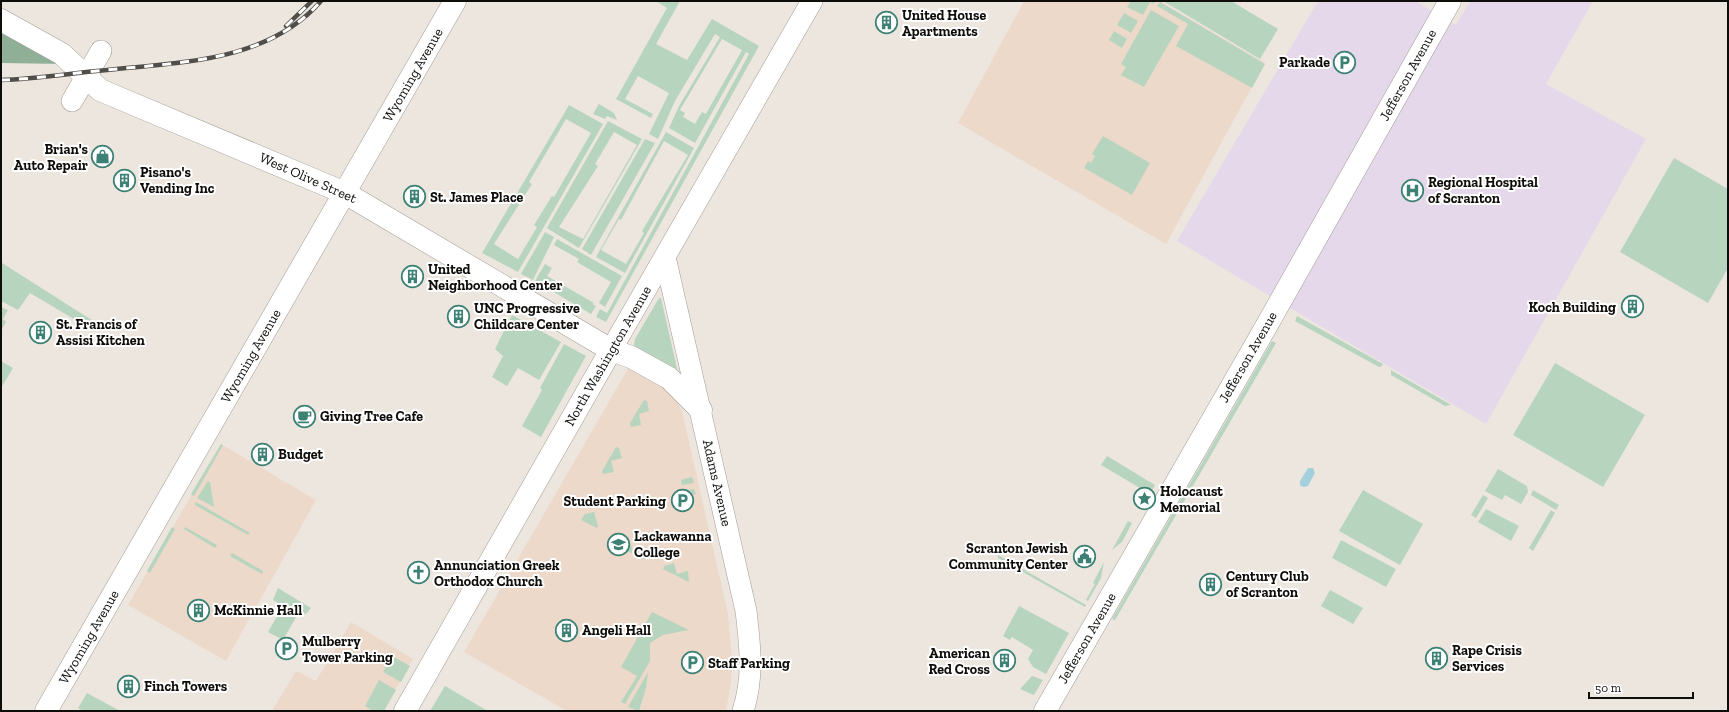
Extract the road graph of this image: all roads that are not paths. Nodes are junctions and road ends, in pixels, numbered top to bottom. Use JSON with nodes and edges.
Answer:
{"nodes":[{"id":1,"x":455,"y":1,"type":"edge"},
{"id":2,"x":812,"y":1,"type":"edge"},
{"id":3,"x":1450,"y":1,"type":"edge"},
{"id":4,"x":1,"y":20,"type":"edge"},
{"id":5,"x":100,"y":50,"type":"dead end"},
{"id":6,"x":86,"y":77,"type":"junction"},
{"id":7,"x":72,"y":101,"type":"dead end"},
{"id":8,"x":345,"y":193,"type":"junction"},
{"id":9,"x":665,"y":257,"type":"junction"},
{"id":10,"x":611,"y":350,"type":"junction"},
{"id":11,"x":700,"y":410,"type":"junction"},
{"id":12,"x":46,"y":711,"type":"edge"},
{"id":13,"x":405,"y":711,"type":"edge"},
{"id":14,"x":743,"y":711,"type":"edge"},
{"id":15,"x":1045,"y":711,"type":"edge"}],
"edges":[{"from":1,"to":8,"type":"main road","name":"Wyoming Avenue"},
{"from":2,"to":9,"type":"street","name":"North Washington Avenue"},
{"from":3,"to":15,"type":"main road","name":"Jefferson Avenue"},
{"from":4,"to":6,"type":"main road","name":"West Olive Street"},
{"from":5,"to":6,"type":"street"},
{"from":6,"to":7,"type":"street"},
{"from":6,"to":8,"type":"main road","name":"West Olive Street"},
{"from":8,"to":10,"type":"main road","name":"West Olive Street"},
{"from":8,"to":12,"type":"main road","name":"Wyoming Avenue"},
{"from":9,"to":10,"type":"street","name":"North Washington Avenue"},
{"from":9,"to":11,"type":"street","name":"Adams Avenue"},
{"from":10,"to":11,"type":"main road","name":"West Olive Street"},
{"from":10,"to":13,"type":"main road","name":"North Washington Avenue"},
{"from":11,"to":14,"type":"street","name":"Adams Avenue"}]}
